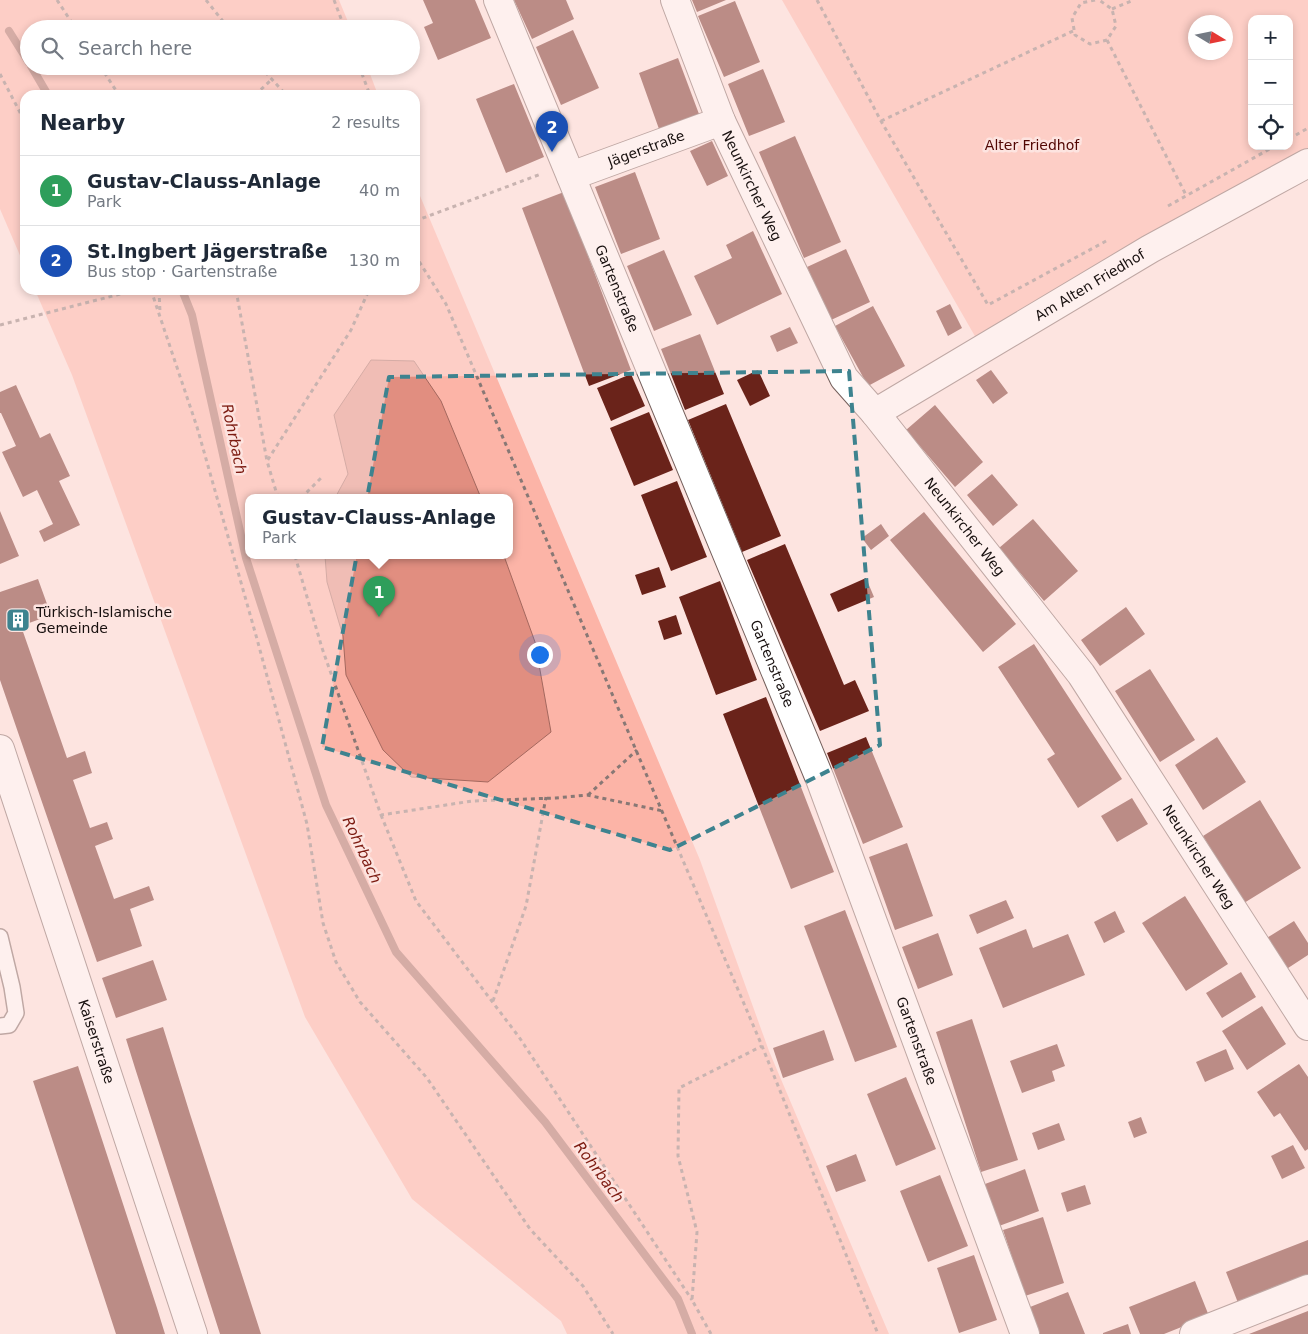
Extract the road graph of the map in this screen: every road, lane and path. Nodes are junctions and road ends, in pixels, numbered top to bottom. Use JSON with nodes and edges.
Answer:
{"nodes":[{"id":1,"x":58,"y":0,"type":"edge"},
{"id":2,"x":206,"y":0,"type":"edge"},
{"id":3,"x":334,"y":0,"type":"edge"},
{"id":4,"x":498,"y":0,"type":"edge"},
{"id":5,"x":675,"y":0,"type":"edge"},
{"id":6,"x":817,"y":0,"type":"edge"},
{"id":7,"x":1095,"y":0,"type":"edge"},
{"id":8,"x":1099,"y":0,"type":"edge"},
{"id":9,"x":1134,"y":0,"type":"edge"},
{"id":10,"x":1080,"y":2,"type":"edge"},
{"id":11,"x":1112,"y":9,"type":"junction"},
{"id":12,"x":70,"y":20,"type":"edge"},
{"id":13,"x":222,"y":20,"type":"edge"},
{"id":14,"x":342,"y":20,"type":"edge"},
{"id":15,"x":1073,"y":31,"type":"junction"},
{"id":16,"x":1107,"y":40,"type":"junction"},
{"id":17,"x":0,"y":74,"type":"edge"},
{"id":18,"x":106,"y":75,"type":"edge"},
{"id":19,"x":267,"y":75,"type":"edge"},
{"id":20,"x":362,"y":75,"type":"edge"},
{"id":21,"x":271,"y":80,"type":"junction"},
{"id":22,"x":116,"y":90,"type":"edge"},
{"id":23,"x":261,"y":90,"type":"edge"},
{"id":24,"x":281,"y":90,"type":"edge"},
{"id":25,"x":368,"y":90,"type":"edge"},
{"id":26,"x":20,"y":112,"type":"edge"},
{"id":27,"x":721,"y":120,"type":"junction"},
{"id":28,"x":881,"y":120,"type":"junction"},
{"id":29,"x":1308,"y":128,"type":"edge"},
{"id":30,"x":1293,"y":137,"type":"edge"},
{"id":31,"x":1269,"y":150,"type":"edge"},
{"id":32,"x":1308,"y":163,"type":"edge"},
{"id":33,"x":569,"y":170,"type":"junction"},
{"id":34,"x":1186,"y":195,"type":"junction"},
{"id":35,"x":1163,"y":209,"type":"dead end"},
{"id":36,"x":420,"y":219,"type":"edge"},
{"id":37,"x":1114,"y":237,"type":"dead end"},
{"id":38,"x":420,"y":263,"type":"edge"},
{"id":39,"x":116,"y":295,"type":"edge"},
{"id":40,"x":153,"y":295,"type":"edge"},
{"id":41,"x":159,"y":295,"type":"edge"},
{"id":42,"x":237,"y":295,"type":"edge"},
{"id":43,"x":367,"y":295,"type":"edge"},
{"id":44,"x":161,"y":318,"type":"junction"},
{"id":45,"x":0,"y":324,"type":"edge"},
{"id":46,"x":875,"y":413,"type":"junction"},
{"id":47,"x":268,"y":461,"type":"junction"},
{"id":48,"x":321,"y":478,"type":"dead end"},
{"id":49,"x":277,"y":494,"type":"edge"},
{"id":50,"x":305,"y":494,"type":"edge"},
{"id":51,"x":296,"y":559,"type":"edge"},
{"id":52,"x":0,"y":749,"type":"edge"},
{"id":53,"x":637,"y":750,"type":"junction"},
{"id":54,"x":587,"y":795,"type":"junction"},
{"id":55,"x":546,"y":798,"type":"junction"},
{"id":56,"x":663,"y":811,"type":"junction"},
{"id":57,"x":381,"y":815,"type":"junction"},
{"id":58,"x":0,"y":937,"type":"edge"},
{"id":59,"x":493,"y":1001,"type":"junction"},
{"id":60,"x":0,"y":1026,"type":"edge"},
{"id":61,"x":1308,"y":1026,"type":"edge"},
{"id":62,"x":762,"y":1046,"type":"junction"},
{"id":63,"x":1308,"y":1289,"type":"edge"},
{"id":64,"x":692,"y":1300,"type":"junction"},
{"id":65,"x":193,"y":1334,"type":"edge"},
{"id":66,"x":613,"y":1334,"type":"edge"},
{"id":67,"x":711,"y":1334,"type":"edge"},
{"id":68,"x":878,"y":1334,"type":"edge"},
{"id":69,"x":1025,"y":1334,"type":"edge"},
{"id":70,"x":1194,"y":1334,"type":"edge"}],
"edges":[{"from":1,"to":12,"type":"path"},
{"from":2,"to":13,"type":"path"},
{"from":3,"to":14,"type":"path"},
{"from":4,"to":33,"type":"street","name":"Gartenstraße"},
{"from":5,"to":27,"type":"street","name":"Neunkircher Weg"},
{"from":6,"to":28,"type":"path"},
{"from":7,"to":10,"type":"path"},
{"from":8,"to":11,"type":"path"},
{"from":9,"to":11,"type":"path"},
{"from":10,"to":15,"type":"path"},
{"from":11,"to":16,"type":"path"},
{"from":15,"to":16,"type":"path"},
{"from":15,"to":28,"type":"path"},
{"from":16,"to":34,"type":"path"},
{"from":17,"to":26,"type":"path"},
{"from":18,"to":22,"type":"path"},
{"from":19,"to":21,"type":"path"},
{"from":20,"to":25,"type":"path"},
{"from":21,"to":23,"type":"path"},
{"from":21,"to":24,"type":"path"},
{"from":27,"to":33,"type":"street","name":"Jägerstraße"},
{"from":27,"to":46,"type":"street","name":"Neunkircher Weg"},
{"from":28,"to":37,"type":"path"},
{"from":29,"to":30,"type":"path"},
{"from":31,"to":34,"type":"path"},
{"from":32,"to":46,"type":"street","name":"Am Alten Friedhof"},
{"from":33,"to":36,"type":"path"},
{"from":33,"to":69,"type":"street","name":"Gartenstraße"},
{"from":34,"to":35,"type":"path"},
{"from":38,"to":53,"type":"path"},
{"from":39,"to":45,"type":"path"},
{"from":40,"to":44,"type":"path"},
{"from":41,"to":44,"type":"path"},
{"from":42,"to":47,"type":"path"},
{"from":43,"to":47,"type":"path"},
{"from":44,"to":66,"type":"path"},
{"from":46,"to":61,"type":"street","name":"Neunkircher Weg"},
{"from":47,"to":49,"type":"path"},
{"from":48,"to":50,"type":"path"},
{"from":51,"to":57,"type":"path"},
{"from":52,"to":65,"type":"street","name":"Kaiserstraße"},
{"from":53,"to":54,"type":"path"},
{"from":53,"to":56,"type":"path"},
{"from":54,"to":55,"type":"path"},
{"from":54,"to":56,"type":"path"},
{"from":55,"to":57,"type":"path"},
{"from":55,"to":59,"type":"path"},
{"from":56,"to":62,"type":"path"},
{"from":57,"to":59,"type":"path"},
{"from":58,"to":60,"type":"lane"},
{"from":59,"to":64,"type":"path"},
{"from":62,"to":64,"type":"path"},
{"from":62,"to":68,"type":"path"},
{"from":63,"to":70,"type":"street"},
{"from":64,"to":67,"type":"path"}]}
